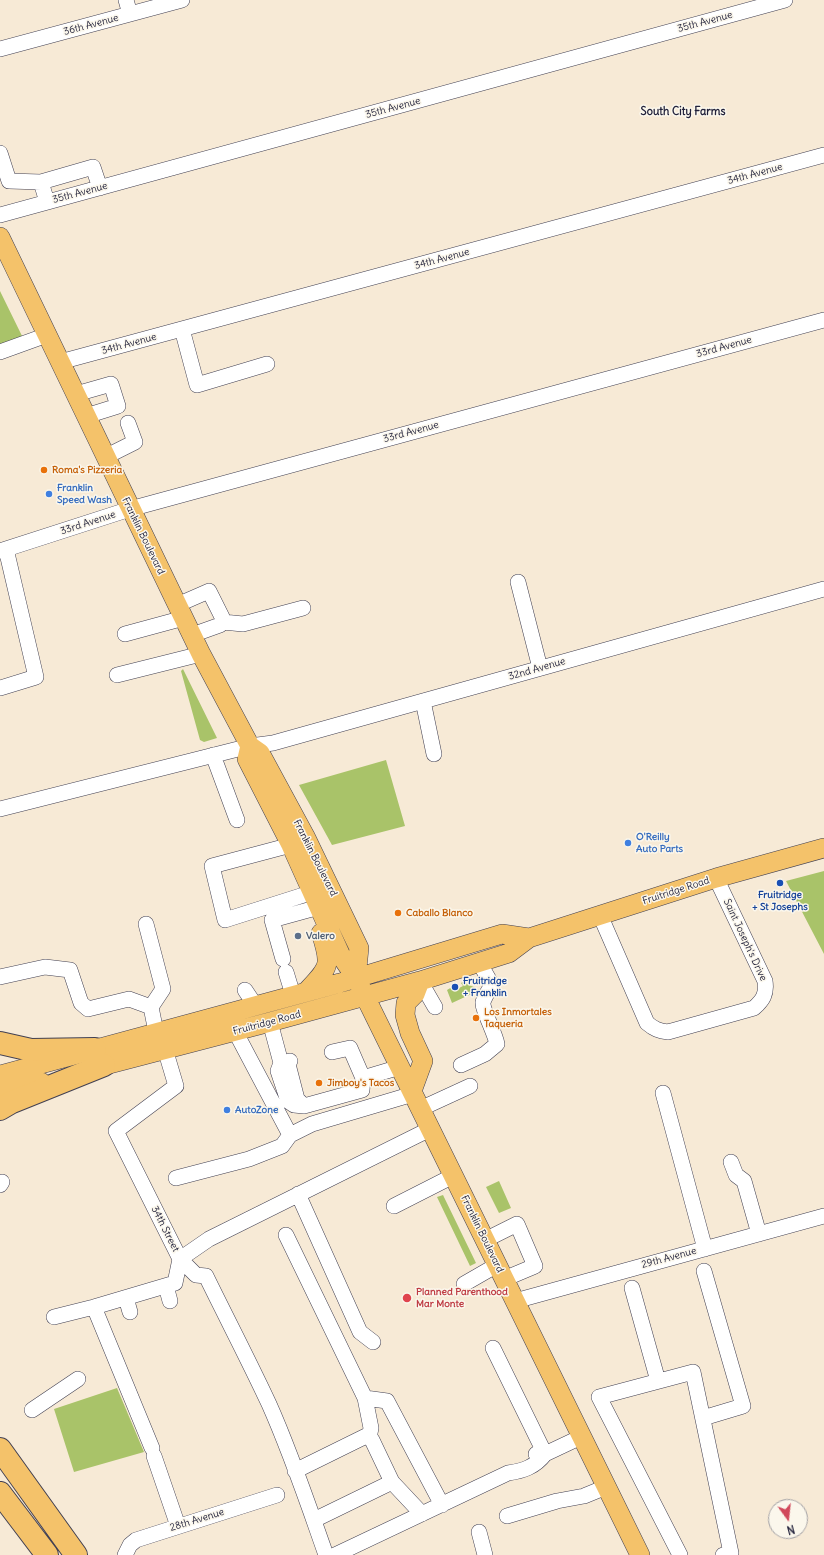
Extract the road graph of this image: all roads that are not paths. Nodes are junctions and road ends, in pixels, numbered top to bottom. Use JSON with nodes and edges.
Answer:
{"nodes":[{"id":1,"x":182,"y":0,"type":"edge"},
{"id":2,"x":785,"y":0,"type":"edge"},
{"id":3,"x":128,"y":7,"type":"edge"},
{"id":4,"x":0,"y":49,"type":"edge"},
{"id":5,"x":0,"y":153,"type":"edge"},
{"id":6,"x":824,"y":155,"type":"edge"},
{"id":7,"x":5,"y":182,"type":"edge"},
{"id":8,"x":41,"y":182,"type":"junction"},
{"id":9,"x":100,"y":188,"type":"junction"},
{"id":10,"x":47,"y":202,"type":"junction"},
{"id":11,"x":0,"y":215,"type":"edge"},
{"id":12,"x":0,"y":237,"type":"edge"},
{"id":13,"x":824,"y":320,"type":"edge"},
{"id":14,"x":182,"y":329,"type":"junction"},
{"id":15,"x":47,"y":335,"type":"junction"},
{"id":16,"x":0,"y":352,"type":"edge"},
{"id":17,"x":60,"y":362,"type":"junction"},
{"id":18,"x":267,"y":364,"type":"dead end"},
{"id":19,"x":76,"y":394,"type":"junction"},
{"id":20,"x":86,"y":416,"type":"junction"},
{"id":21,"x":128,"y":423,"type":"dead end"},
{"id":22,"x":105,"y":457,"type":"junction"},
{"id":23,"x":130,"y":509,"type":"junction"},
{"id":24,"x":3,"y":550,"type":"edge"},
{"id":25,"x":6,"y":575,"type":"edge"},
{"id":26,"x":518,"y":582,"type":"dead end"},
{"id":27,"x":824,"y":589,"type":"edge"},
{"id":28,"x":303,"y":608,"type":"dead end"},
{"id":29,"x":184,"y":620,"type":"junction"},
{"id":30,"x":223,"y":622,"type":"junction"},
{"id":31,"x":125,"y":634,"type":"dead end"},
{"id":32,"x":201,"y":654,"type":"junction"},
{"id":33,"x":540,"y":668,"type":"junction"},
{"id":34,"x":117,"y":675,"type":"dead end"},
{"id":35,"x":0,"y":688,"type":"edge"},
{"id":36,"x":423,"y":701,"type":"junction"},
{"id":37,"x":250,"y":746,"type":"junction"},
{"id":38,"x":434,"y":754,"type":"dead end"},
{"id":39,"x":213,"y":755,"type":"junction"},
{"id":40,"x":0,"y":809,"type":"edge"},
{"id":41,"x":237,"y":820,"type":"dead end"},
{"id":42,"x":291,"y":845,"type":"junction"},
{"id":43,"x":824,"y":848,"type":"edge"},
{"id":44,"x":716,"y":878,"type":"junction"},
{"id":45,"x":313,"y":900,"type":"junction"},
{"id":46,"x":600,"y":915,"type":"junction"},
{"id":47,"x":146,"y":924,"type":"dead end"},
{"id":48,"x":529,"y":938,"type":"junction"},
{"id":49,"x":479,"y":962,"type":"junction"},
{"id":50,"x":0,"y":977,"type":"edge"},
{"id":51,"x":356,"y":978,"type":"junction"},
{"id":52,"x":420,"y":981,"type":"junction"},
{"id":53,"x":299,"y":993,"type":"junction"},
{"id":54,"x":364,"y":996,"type":"junction"},
{"id":55,"x":151,"y":1007,"type":"junction"},
{"id":56,"x":435,"y":1007,"type":"dead end"},
{"id":57,"x":270,"y":1022,"type":"junction"},
{"id":58,"x":235,"y":1031,"type":"junction"},
{"id":59,"x":156,"y":1032,"type":"junction"},
{"id":60,"x":0,"y":1043,"type":"edge"},
{"id":61,"x":165,"y":1049,"type":"junction"},
{"id":62,"x":332,"y":1052,"type":"dead end"},
{"id":63,"x":99,"y":1057,"type":"junction"},
{"id":64,"x":461,"y":1065,"type":"dead end"},
{"id":65,"x":400,"y":1067,"type":"junction"},
{"id":66,"x":0,"y":1075,"type":"edge"},
{"id":67,"x":363,"y":1078,"type":"junction"},
{"id":68,"x":470,"y":1086,"type":"dead end"},
{"id":69,"x":0,"y":1093,"type":"edge"},
{"id":70,"x":663,"y":1093,"type":"dead end"},
{"id":71,"x":415,"y":1098,"type":"junction"},
{"id":72,"x":0,"y":1109,"type":"edge"},
{"id":73,"x":430,"y":1129,"type":"junction"},
{"id":74,"x":290,"y":1135,"type":"junction"},
{"id":75,"x":731,"y":1162,"type":"dead end"},
{"id":76,"x":453,"y":1176,"type":"junction"},
{"id":77,"x":176,"y":1178,"type":"dead end"},
{"id":78,"x":298,"y":1194,"type":"junction"},
{"id":79,"x":394,"y":1206,"type":"dead end"},
{"id":80,"x":824,"y":1216,"type":"edge"},
{"id":81,"x":759,"y":1234,"type":"junction"},
{"id":82,"x":286,"y":1236,"type":"dead end"},
{"id":83,"x":485,"y":1240,"type":"junction"},
{"id":84,"x":705,"y":1248,"type":"junction"},
{"id":85,"x":180,"y":1259,"type":"junction"},
{"id":86,"x":704,"y":1271,"type":"dead end"},
{"id":87,"x":501,"y":1272,"type":"junction"},
{"id":88,"x":464,"y":1284,"type":"dead end"},
{"id":89,"x":166,"y":1286,"type":"junction"},
{"id":90,"x":632,"y":1288,"type":"dead end"},
{"id":91,"x":126,"y":1298,"type":"junction"},
{"id":92,"x":170,"y":1301,"type":"dead end"},
{"id":93,"x":515,"y":1301,"type":"junction"},
{"id":94,"x":94,"y":1307,"type":"junction"},
{"id":95,"x":130,"y":1312,"type":"dead end"},
{"id":96,"x":54,"y":1317,"type":"dead end"},
{"id":97,"x":373,"y":1342,"type":"dead end"},
{"id":98,"x":493,"y":1348,"type":"dead end"},
{"id":99,"x":78,"y":1379,"type":"dead end"},
{"id":100,"x":658,"y":1381,"type":"junction"},
{"id":101,"x":364,"y":1398,"type":"junction"},
{"id":102,"x":32,"y":1410,"type":"dead end"},
{"id":103,"x":703,"y":1418,"type":"junction"},
{"id":104,"x":581,"y":1437,"type":"junction"},
{"id":105,"x":371,"y":1439,"type":"junction"},
{"id":106,"x":0,"y":1449,"type":"edge"},
{"id":107,"x":545,"y":1454,"type":"junction"},
{"id":108,"x":295,"y":1471,"type":"junction"},
{"id":109,"x":392,"y":1482,"type":"junction"},
{"id":110,"x":606,"y":1486,"type":"junction"},
{"id":111,"x":0,"y":1493,"type":"edge"},
{"id":112,"x":277,"y":1495,"type":"dead end"},
{"id":113,"x":442,"y":1505,"type":"junction"},
{"id":114,"x":422,"y":1514,"type":"junction"},
{"id":115,"x":507,"y":1516,"type":"dead end"},
{"id":116,"x":314,"y":1520,"type":"junction"},
{"id":117,"x":178,"y":1526,"type":"junction"},
{"id":118,"x":479,"y":1532,"type":"dead end"},
{"id":119,"x":47,"y":1555,"type":"edge"},
{"id":120,"x":76,"y":1555,"type":"edge"},
{"id":121,"x":125,"y":1555,"type":"edge"},
{"id":122,"x":326,"y":1555,"type":"edge"},
{"id":123,"x":335,"y":1555,"type":"edge"},
{"id":124,"x":485,"y":1555,"type":"edge"},
{"id":125,"x":640,"y":1555,"type":"edge"},
{"id":126,"x":680,"y":1555,"type":"edge"},
{"id":127,"x":723,"y":1555,"type":"edge"}],
"edges":[{"from":1,"to":3,"type":"street","name":"36th Avenue"},
{"from":2,"to":9,"type":"street","name":"35th Avenue"},
{"from":3,"to":4,"type":"street","name":"36th Avenue"},
{"from":5,"to":7,"type":"street"},
{"from":6,"to":14,"type":"street","name":"34th Avenue"},
{"from":7,"to":8,"type":"street"},
{"from":8,"to":9,"type":"street"},
{"from":8,"to":10,"type":"street"},
{"from":9,"to":10,"type":"street","name":"35th Avenue"},
{"from":10,"to":11,"type":"street","name":"35th Avenue"},
{"from":12,"to":15,"type":"main road","name":"Franklin Boulevard"},
{"from":13,"to":23,"type":"street","name":"33rd Avenue"},
{"from":14,"to":17,"type":"street","name":"34th Avenue"},
{"from":14,"to":18,"type":"street"},
{"from":15,"to":16,"type":"street"},
{"from":15,"to":17,"type":"main road","name":"Franklin Boulevard"},
{"from":17,"to":19,"type":"main road","name":"Franklin Boulevard"},
{"from":19,"to":20,"type":"main road","name":"Franklin Boulevard"},
{"from":19,"to":20,"type":"street"},
{"from":20,"to":22,"type":"main road","name":"Franklin Boulevard"},
{"from":21,"to":22,"type":"street"},
{"from":22,"to":23,"type":"main road","name":"Franklin Boulevard"},
{"from":23,"to":24,"type":"street","name":"33rd Avenue"},
{"from":23,"to":29,"type":"main road","name":"Franklin Boulevard"},
{"from":24,"to":25,"type":"street"},
{"from":25,"to":35,"type":"street"},
{"from":26,"to":33,"type":"street"},
{"from":27,"to":33,"type":"street","name":"32nd Avenue"},
{"from":28,"to":30,"type":"street"},
{"from":29,"to":30,"type":"street"},
{"from":29,"to":30,"type":"street"},
{"from":29,"to":31,"type":"street"},
{"from":29,"to":32,"type":"main road","name":"Franklin Boulevard"},
{"from":32,"to":34,"type":"street"},
{"from":32,"to":37,"type":"main road","name":"Franklin Boulevard"},
{"from":33,"to":36,"type":"street","name":"32nd Avenue"},
{"from":36,"to":37,"type":"street","name":"32nd Avenue"},
{"from":36,"to":38,"type":"street"},
{"from":37,"to":39,"type":"street","name":"32nd Avenue"},
{"from":37,"to":42,"type":"main road","name":"Franklin Boulevard"},
{"from":37,"to":51,"type":"main road","name":"Franklin Boulevard"},
{"from":39,"to":40,"type":"street","name":"32nd Avenue"},
{"from":39,"to":41,"type":"street"},
{"from":42,"to":45,"type":"main road","name":"Franklin Boulevard"},
{"from":42,"to":45,"type":"street"},
{"from":43,"to":44,"type":"main road","name":"Fruitridge Road"},
{"from":44,"to":46,"type":"main road","name":"Fruitridge Road"},
{"from":44,"to":46,"type":"street","name":"Saint Joseph's Drive"},
{"from":45,"to":51,"type":"main road","name":"Franklin Boulevard"},
{"from":45,"to":53,"type":"main road"},
{"from":45,"to":53,"type":"street"},
{"from":46,"to":48,"type":"main road","name":"Fruitridge Road"},
{"from":47,"to":55,"type":"street"},
{"from":48,"to":49,"type":"main road","name":"Fruitridge Road"},
{"from":48,"to":51,"type":"main road","name":"Fruitridge Road"},
{"from":49,"to":52,"type":"main road","name":"Fruitridge Road"},
{"from":49,"to":64,"type":"street"},
{"from":50,"to":55,"type":"street"},
{"from":51,"to":53,"type":"main road","name":"Fruitridge Road"},
{"from":51,"to":54,"type":"main road","name":"Franklin Boulevard"},
{"from":52,"to":54,"type":"main road","name":"Fruitridge Road"},
{"from":52,"to":56,"type":"street"},
{"from":52,"to":71,"type":"main road"},
{"from":53,"to":59,"type":"main road","name":"Fruitridge Road"},
{"from":54,"to":57,"type":"main road","name":"Fruitridge Road"},
{"from":54,"to":65,"type":"main road","name":"Franklin Boulevard"},
{"from":55,"to":59,"type":"street"},
{"from":57,"to":58,"type":"main road","name":"Fruitridge Road"},
{"from":57,"to":67,"type":"street"},
{"from":58,"to":61,"type":"main road","name":"Fruitridge Road"},
{"from":58,"to":74,"type":"street"},
{"from":59,"to":63,"type":"main road","name":"Fruitridge Road"},
{"from":60,"to":63,"type":"highway"},
{"from":61,"to":63,"type":"main road","name":"Fruitridge Road"},
{"from":61,"to":85,"type":"street","name":"34th Street"},
{"from":62,"to":67,"type":"street"},
{"from":63,"to":66,"type":"main road","name":"Fruitridge Road"},
{"from":63,"to":69,"type":"main road","name":"Fruitridge Road"},
{"from":63,"to":72,"type":"highway"},
{"from":65,"to":67,"type":"street"},
{"from":65,"to":71,"type":"main road","name":"Franklin Boulevard"},
{"from":68,"to":71,"type":"street"},
{"from":70,"to":84,"type":"street"},
{"from":71,"to":73,"type":"main road","name":"Franklin Boulevard"},
{"from":71,"to":74,"type":"street"},
{"from":73,"to":76,"type":"main road","name":"Franklin Boulevard"},
{"from":73,"to":78,"type":"street"},
{"from":74,"to":77,"type":"street"},
{"from":75,"to":81,"type":"street"},
{"from":76,"to":79,"type":"street"},
{"from":76,"to":83,"type":"main road","name":"Franklin Boulevard"},
{"from":78,"to":85,"type":"street"},
{"from":78,"to":97,"type":"street"},
{"from":80,"to":81,"type":"street","name":"29th Avenue"},
{"from":81,"to":84,"type":"street","name":"29th Avenue"},
{"from":82,"to":101,"type":"street"},
{"from":83,"to":87,"type":"main road","name":"Franklin Boulevard"},
{"from":83,"to":87,"type":"street"},
{"from":84,"to":93,"type":"street","name":"29th Avenue"},
{"from":85,"to":89,"type":"street","name":"34th Street"},
{"from":85,"to":108,"type":"street"},
{"from":86,"to":103,"type":"street"},
{"from":87,"to":88,"type":"street"},
{"from":87,"to":93,"type":"main road","name":"Franklin Boulevard"},
{"from":89,"to":91,"type":"street"},
{"from":89,"to":92,"type":"street"},
{"from":90,"to":100,"type":"street"},
{"from":91,"to":94,"type":"street"},
{"from":91,"to":95,"type":"street"},
{"from":93,"to":104,"type":"main road","name":"Franklin Boulevard"},
{"from":94,"to":96,"type":"street"},
{"from":94,"to":117,"type":"street"},
{"from":98,"to":107,"type":"street"},
{"from":99,"to":102,"type":"street"},
{"from":100,"to":103,"type":"street"},
{"from":100,"to":126,"type":"street"},
{"from":101,"to":105,"type":"street"},
{"from":101,"to":113,"type":"street"},
{"from":103,"to":127,"type":"street"},
{"from":104,"to":107,"type":"street"},
{"from":104,"to":110,"type":"main road","name":"Franklin Boulevard"},
{"from":105,"to":108,"type":"street"},
{"from":105,"to":109,"type":"street"},
{"from":106,"to":120,"type":"highway"},
{"from":107,"to":113,"type":"street"},
{"from":108,"to":116,"type":"street"},
{"from":109,"to":114,"type":"street"},
{"from":109,"to":116,"type":"street"},
{"from":110,"to":115,"type":"street"},
{"from":110,"to":125,"type":"main road","name":"Franklin Boulevard"},
{"from":111,"to":119,"type":"highway"},
{"from":112,"to":117,"type":"street","name":"28th Avenue"},
{"from":113,"to":114,"type":"street"},
{"from":114,"to":123,"type":"street"},
{"from":116,"to":122,"type":"street"},
{"from":117,"to":121,"type":"street","name":"28th Avenue"},
{"from":118,"to":124,"type":"street"}]}
